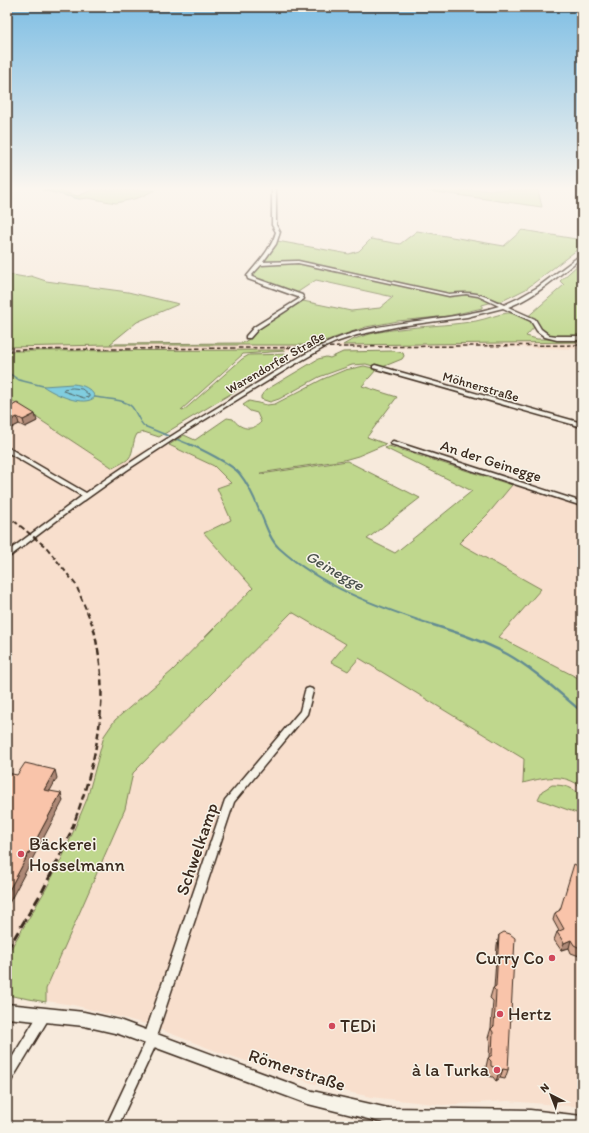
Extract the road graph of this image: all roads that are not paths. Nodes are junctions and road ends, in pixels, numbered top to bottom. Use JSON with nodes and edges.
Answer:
{"nodes":[{"id":1,"x":275,"y":243,"type":"edge"},
{"id":2,"x":582,"y":255,"type":"edge"},
{"id":3,"x":260,"y":262,"type":"junction"},
{"id":4,"x":503,"y":307,"type":"junction"},
{"id":5,"x":248,"y":338,"type":"dead end"},
{"id":6,"x":582,"y":338,"type":"edge"},
{"id":7,"x":375,"y":367,"type":"dead end"},
{"id":8,"x":582,"y":425,"type":"edge"},
{"id":9,"x":392,"y":443,"type":"dead end"},
{"id":10,"x":7,"y":449,"type":"edge"},
{"id":11,"x":86,"y":496,"type":"junction"},
{"id":12,"x":582,"y":504,"type":"edge"},
{"id":13,"x":7,"y":555,"type":"edge"},
{"id":14,"x":309,"y":691,"type":"dead end"},
{"id":15,"x":7,"y":1011,"type":"edge"},
{"id":16,"x":45,"y":1014,"type":"junction"},
{"id":17,"x":151,"y":1038,"type":"junction"},
{"id":18,"x":7,"y":1077,"type":"edge"},
{"id":19,"x":387,"y":1121,"type":"edge"},
{"id":20,"x":582,"y":1124,"type":"edge"},
{"id":21,"x":112,"y":1126,"type":"edge"}],
"edges":[{"from":1,"to":3,"type":"street"},
{"from":2,"to":4,"type":"street","name":"Warendorfer Straße"},
{"from":3,"to":4,"type":"street"},
{"from":3,"to":5,"type":"street"},
{"from":4,"to":6,"type":"street"},
{"from":4,"to":11,"type":"street","name":"Warendorfer Straße"},
{"from":7,"to":8,"type":"street","name":"Möhnerstraße"},
{"from":9,"to":12,"type":"street","name":"An der Geinegge"},
{"from":10,"to":11,"type":"street"},
{"from":11,"to":13,"type":"street","name":"Warendorfer Straße"},
{"from":14,"to":17,"type":"street","name":"Schwelkamp"},
{"from":15,"to":16,"type":"main road","name":"Römerstraße"},
{"from":16,"to":17,"type":"main road","name":"Römerstraße"},
{"from":16,"to":18,"type":"street"},
{"from":17,"to":19,"type":"main road","name":"Römerstraße"},
{"from":17,"to":21,"type":"street","name":"Schwelkamp"},
{"from":19,"to":20,"type":"main road","name":"Römerstraße"}]}
